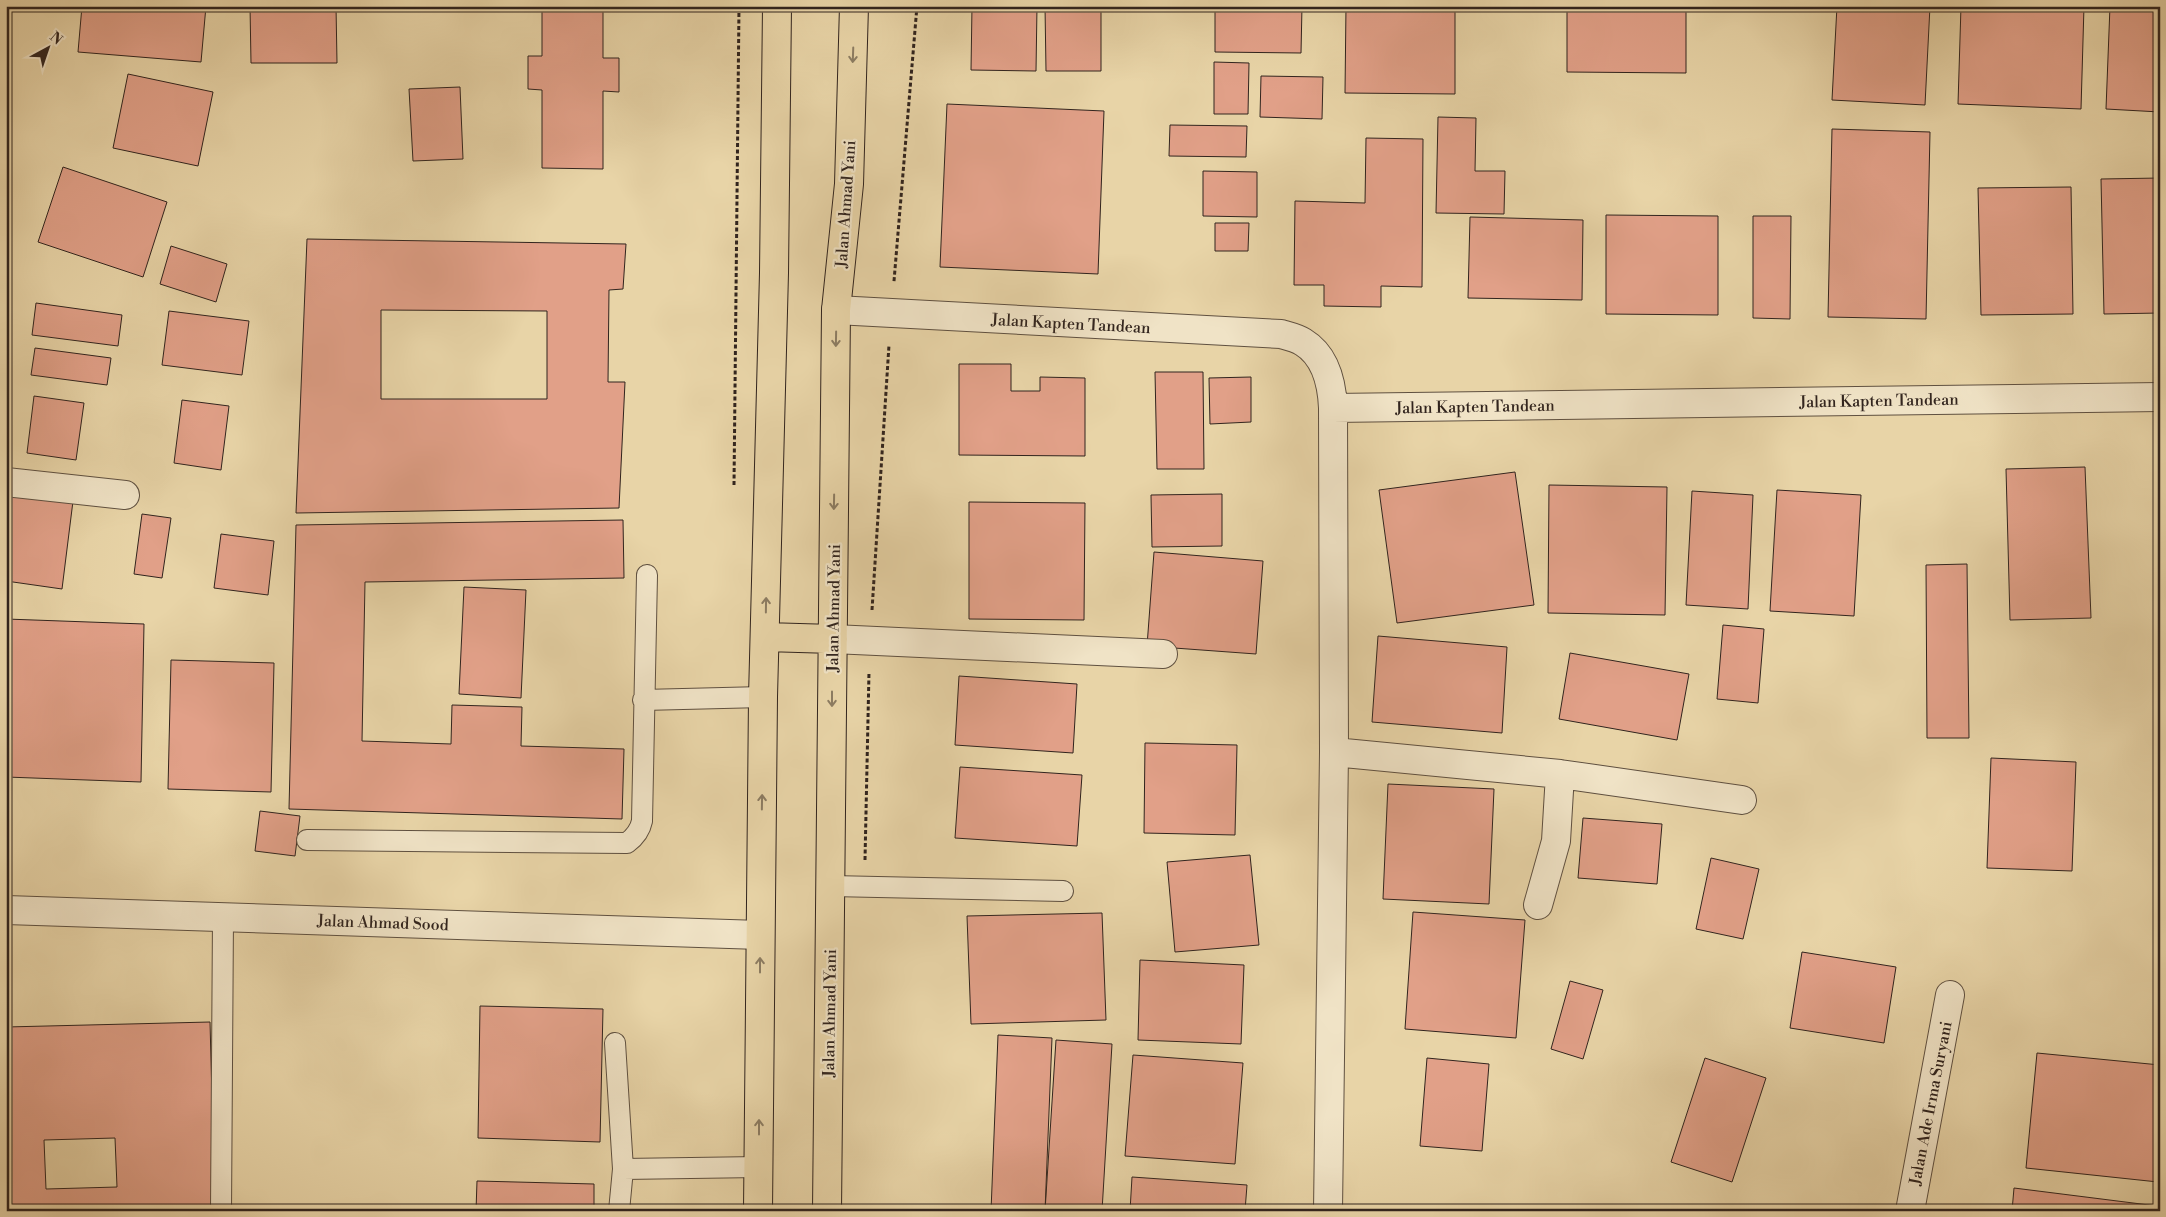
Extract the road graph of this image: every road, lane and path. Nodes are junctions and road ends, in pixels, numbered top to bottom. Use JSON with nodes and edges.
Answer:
{"nodes":[{"id":1,"x":739,"y":6,"type":"edge"},
{"id":2,"x":777,"y":6,"type":"edge"},
{"id":3,"x":854,"y":6,"type":"edge"},
{"id":4,"x":917,"y":6,"type":"edge"},
{"id":5,"x":910,"y":102,"type":"dead end"},
{"id":6,"x":836,"y":310,"type":"junction"},
{"id":7,"x":2160,"y":397,"type":"edge"},
{"id":8,"x":1333,"y":408,"type":"junction"},
{"id":9,"x":6,"y":482,"type":"edge"},
{"id":10,"x":734,"y":490,"type":"dead end"},
{"id":11,"x":125,"y":495,"type":"dead end"},
{"id":12,"x":647,"y":574,"type":"dead end"},
{"id":13,"x":765,"y":637,"type":"junction"},
{"id":14,"x":833,"y":639,"type":"junction"},
{"id":15,"x":1163,"y":654,"type":"dead end"},
{"id":16,"x":763,"y":697,"type":"junction"},
{"id":17,"x":644,"y":700,"type":"junction"},
{"id":18,"x":1334,"y":752,"type":"junction"},
{"id":19,"x":1560,"y":774,"type":"junction"},
{"id":20,"x":1742,"y":800,"type":"dead end"},
{"id":21,"x":307,"y":840,"type":"dead end"},
{"id":22,"x":830,"y":886,"type":"junction"},
{"id":23,"x":1063,"y":891,"type":"dead end"},
{"id":24,"x":1538,"y":905,"type":"dead end"},
{"id":25,"x":6,"y":910,"type":"edge"},
{"id":26,"x":223,"y":916,"type":"junction"},
{"id":27,"x":760,"y":935,"type":"junction"},
{"id":28,"x":1950,"y":995,"type":"dead end"},
{"id":29,"x":615,"y":1043,"type":"dead end"},
{"id":30,"x":759,"y":1167,"type":"junction"},
{"id":31,"x":623,"y":1169,"type":"junction"},
{"id":32,"x":221,"y":1211,"type":"edge"},
{"id":33,"x":619,"y":1211,"type":"edge"},
{"id":34,"x":758,"y":1211,"type":"edge"},
{"id":35,"x":828,"y":1211,"type":"edge"},
{"id":36,"x":1328,"y":1211,"type":"edge"},
{"id":37,"x":1910,"y":1211,"type":"edge"}],
"edges":[{"from":1,"to":10,"type":"path"},
{"from":13,"to":2,"type":"main road","one_way":true},
{"from":3,"to":6,"type":"main road","name":"Jalan Ahmad Yani","one_way":true},
{"from":4,"to":5,"type":"path"},
{"from":6,"to":8,"type":"street","name":"Jalan Kapten Tandean"},
{"from":6,"to":14,"type":"main road","name":"Jalan Ahmad Yani","one_way":true},
{"from":7,"to":8,"type":"street","name":"Jalan Kapten Tandean"},
{"from":8,"to":18,"type":"street"},
{"from":9,"to":11,"type":"street"},
{"from":12,"to":17,"type":"lane"},
{"from":13,"to":14,"type":"main road"},
{"from":13,"to":16,"type":"main road"},
{"from":14,"to":15,"type":"street"},
{"from":14,"to":22,"type":"main road","name":"Jalan Ahmad Yani","one_way":true},
{"from":16,"to":17,"type":"lane"},
{"from":27,"to":16,"type":"main road","one_way":true},
{"from":17,"to":21,"type":"lane"},
{"from":18,"to":19,"type":"street"},
{"from":18,"to":36,"type":"street"},
{"from":19,"to":20,"type":"street"},
{"from":19,"to":24,"type":"street"},
{"from":22,"to":23,"type":"lane"},
{"from":22,"to":35,"type":"main road","name":"Jalan Ahmad Yani"},
{"from":25,"to":26,"type":"street","name":"Jalan Ahmad Sood"},
{"from":26,"to":27,"type":"street","name":"Jalan Ahmad Sood"},
{"from":26,"to":32,"type":"lane"},
{"from":30,"to":27,"type":"main road","one_way":true},
{"from":28,"to":37,"type":"street","name":"Jalan Ade Irma Suryani"},
{"from":29,"to":31,"type":"lane"},
{"from":30,"to":31,"type":"lane"},
{"from":30,"to":34,"type":"main road"},
{"from":31,"to":33,"type":"lane"}]}
